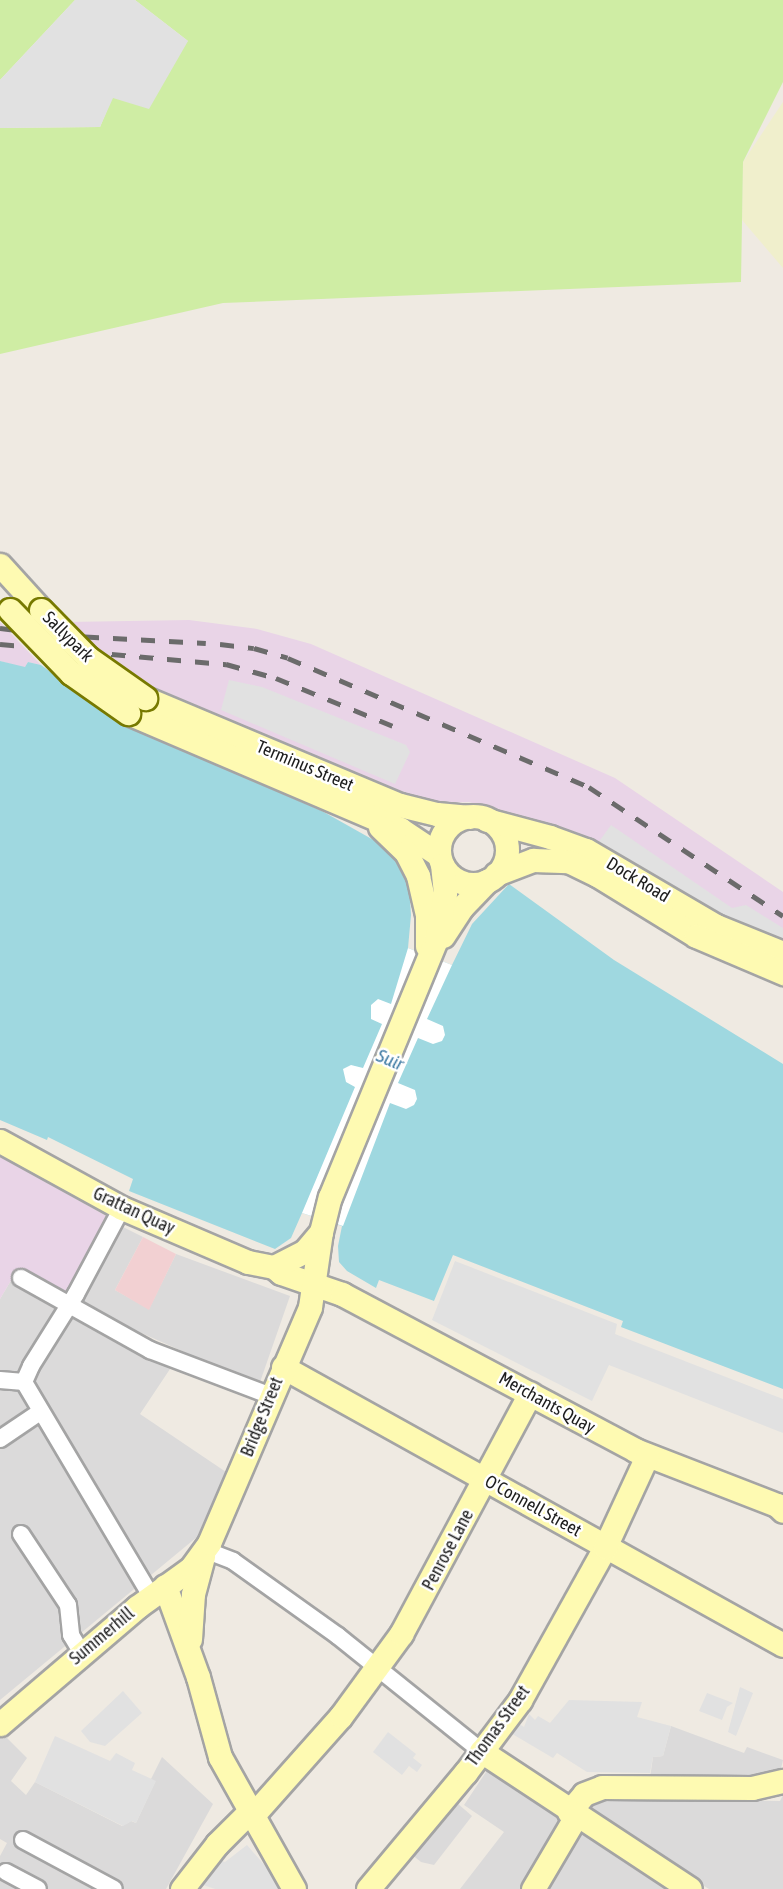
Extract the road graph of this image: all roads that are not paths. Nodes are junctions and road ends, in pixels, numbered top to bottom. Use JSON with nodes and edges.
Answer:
{"nodes":[{"id":1,"x":0,"y":565,"type":"edge"},
{"id":2,"x":5,"y":604,"type":"edge"},
{"id":3,"x":136,"y":706,"type":"junction"},
{"id":4,"x":345,"y":807,"type":"junction"},
{"id":5,"x":487,"y":821,"type":"junction"},
{"id":6,"x":441,"y":860,"type":"junction"},
{"id":7,"x":498,"y":873,"type":"junction"},
{"id":8,"x":723,"y":939,"type":"junction"},
{"id":9,"x":783,"y":953,"type":"edge"},
{"id":10,"x":783,"y":973,"type":"edge"},
{"id":11,"x":422,"y":976,"type":"junction"},
{"id":12,"x":0,"y":1141,"type":"edge"},
{"id":13,"x":122,"y":1208,"type":"junction"},
{"id":14,"x":322,"y":1226,"type":"junction"},
{"id":15,"x":274,"y":1267,"type":"junction"},
{"id":16,"x":21,"y":1278,"type":"dead end"},
{"id":17,"x":316,"y":1283,"type":"junction"},
{"id":18,"x":68,"y":1306,"type":"junction"},
{"id":19,"x":283,"y":1367,"type":"junction"},
{"id":20,"x":0,"y":1380,"type":"edge"},
{"id":21,"x":24,"y":1382,"type":"junction"},
{"id":22,"x":530,"y":1393,"type":"junction"},
{"id":23,"x":271,"y":1396,"type":"junction"},
{"id":24,"x":40,"y":1412,"type":"junction"},
{"id":25,"x":0,"y":1439,"type":"edge"},
{"id":26,"x":647,"y":1456,"type":"junction"},
{"id":27,"x":485,"y":1480,"type":"junction"},
{"id":28,"x":781,"y":1507,"type":"edge"},
{"id":29,"x":22,"y":1534,"type":"dead end"},
{"id":30,"x":604,"y":1547,"type":"junction"},
{"id":31,"x":205,"y":1550,"type":"junction"},
{"id":32,"x":158,"y":1591,"type":"junction"},
{"id":33,"x":192,"y":1600,"type":"junction"},
{"id":34,"x":783,"y":1645,"type":"edge"},
{"id":35,"x":82,"y":1653,"type":"junction"},
{"id":36,"x":193,"y":1663,"type":"junction"},
{"id":37,"x":379,"y":1666,"type":"junction"},
{"id":38,"x":0,"y":1724,"type":"edge"},
{"id":39,"x":481,"y":1751,"type":"junction"},
{"id":40,"x":783,"y":1781,"type":"edge"},
{"id":41,"x":251,"y":1813,"type":"junction"},
{"id":42,"x":573,"y":1814,"type":"junction"},
{"id":43,"x":23,"y":1840,"type":"dead end"},
{"id":44,"x":6,"y":1872,"type":"dead end"},
{"id":45,"x":38,"y":1889,"type":"edge"},
{"id":46,"x":114,"y":1889,"type":"edge"},
{"id":47,"x":182,"y":1889,"type":"edge"},
{"id":48,"x":294,"y":1889,"type":"edge"},
{"id":49,"x":368,"y":1889,"type":"edge"},
{"id":50,"x":533,"y":1889,"type":"edge"},
{"id":51,"x":690,"y":1889,"type":"edge"}],
"edges":[{"from":1,"to":3,"type":"main road","name":"Sallypark","bridge":true},
{"from":2,"to":3,"type":"main road","name":"Sallypark","bridge":true},
{"from":3,"to":4,"type":"main road","name":"Terminus Street"},
{"from":3,"to":5,"type":"main road","name":"Terminus Street"},
{"from":4,"to":6,"type":"main road","name":"Terminus Street"},
{"from":4,"to":11,"type":"main road"},
{"from":5,"to":6,"type":"main road"},
{"from":5,"to":7,"type":"main road"},
{"from":5,"to":8,"type":"main road","name":"Dock Road"},
{"from":6,"to":7,"type":"main road"},
{"from":6,"to":11,"type":"main road"},
{"from":7,"to":8,"type":"main road","name":"Dock Road"},
{"from":7,"to":11,"type":"main road"},
{"from":8,"to":9,"type":"main road","name":"Dock Road"},
{"from":8,"to":10,"type":"main road","name":"Dock Road"},
{"from":11,"to":14,"type":"main road"},
{"from":12,"to":13,"type":"main road","name":"Grattan Quay"},
{"from":13,"to":15,"type":"main road","name":"Grattan Quay"},
{"from":13,"to":18,"type":"street"},
{"from":14,"to":15,"type":"main road"},
{"from":14,"to":17,"type":"main road","name":"Bridge Street"},
{"from":15,"to":17,"type":"main road","name":"Grattan Quay"},
{"from":16,"to":18,"type":"street"},
{"from":17,"to":19,"type":"main road","name":"Bridge Street"},
{"from":17,"to":22,"type":"main road","name":"Merchants Quay"},
{"from":18,"to":21,"type":"street"},
{"from":18,"to":23,"type":"street"},
{"from":19,"to":23,"type":"main road","name":"Bridge Street"},
{"from":19,"to":27,"type":"main road","name":"O'Connell Street"},
{"from":20,"to":21,"type":"street"},
{"from":21,"to":24,"type":"street"},
{"from":22,"to":26,"type":"main road","name":"Merchants Quay"},
{"from":22,"to":27,"type":"main road","name":"Penrose Lane"},
{"from":23,"to":31,"type":"main road","name":"Bridge Street"},
{"from":24,"to":25,"type":"street"},
{"from":24,"to":32,"type":"street"},
{"from":26,"to":28,"type":"main road","name":"Merchants Quay"},
{"from":26,"to":30,"type":"main road","name":"Thomas Street"},
{"from":27,"to":30,"type":"main road","name":"O'Connell Street"},
{"from":27,"to":37,"type":"main road","name":"Penrose Lane"},
{"from":29,"to":35,"type":"street"},
{"from":30,"to":34,"type":"main road","name":"O'Connell Street"},
{"from":30,"to":39,"type":"main road","name":"Thomas Street"},
{"from":31,"to":32,"type":"main road","name":"Summerhill"},
{"from":31,"to":33,"type":"main road"},
{"from":31,"to":37,"type":"street"},
{"from":32,"to":33,"type":"main road"},
{"from":32,"to":35,"type":"main road","name":"Summerhill"},
{"from":32,"to":36,"type":"main road"},
{"from":33,"to":36,"type":"main road"},
{"from":35,"to":38,"type":"main road","name":"Summerhill"},
{"from":36,"to":41,"type":"main road"},
{"from":37,"to":39,"type":"street"},
{"from":37,"to":41,"type":"main road","name":"Penrose Lane"},
{"from":39,"to":42,"type":"main road"},
{"from":39,"to":49,"type":"main road","name":"Thomas Street"},
{"from":40,"to":42,"type":"main road"},
{"from":41,"to":47,"type":"main road","name":"Penrose Lane"},
{"from":41,"to":48,"type":"main road"},
{"from":42,"to":50,"type":"main road"},
{"from":42,"to":51,"type":"main road"},
{"from":43,"to":46,"type":"street"},
{"from":44,"to":45,"type":"street"}]}
